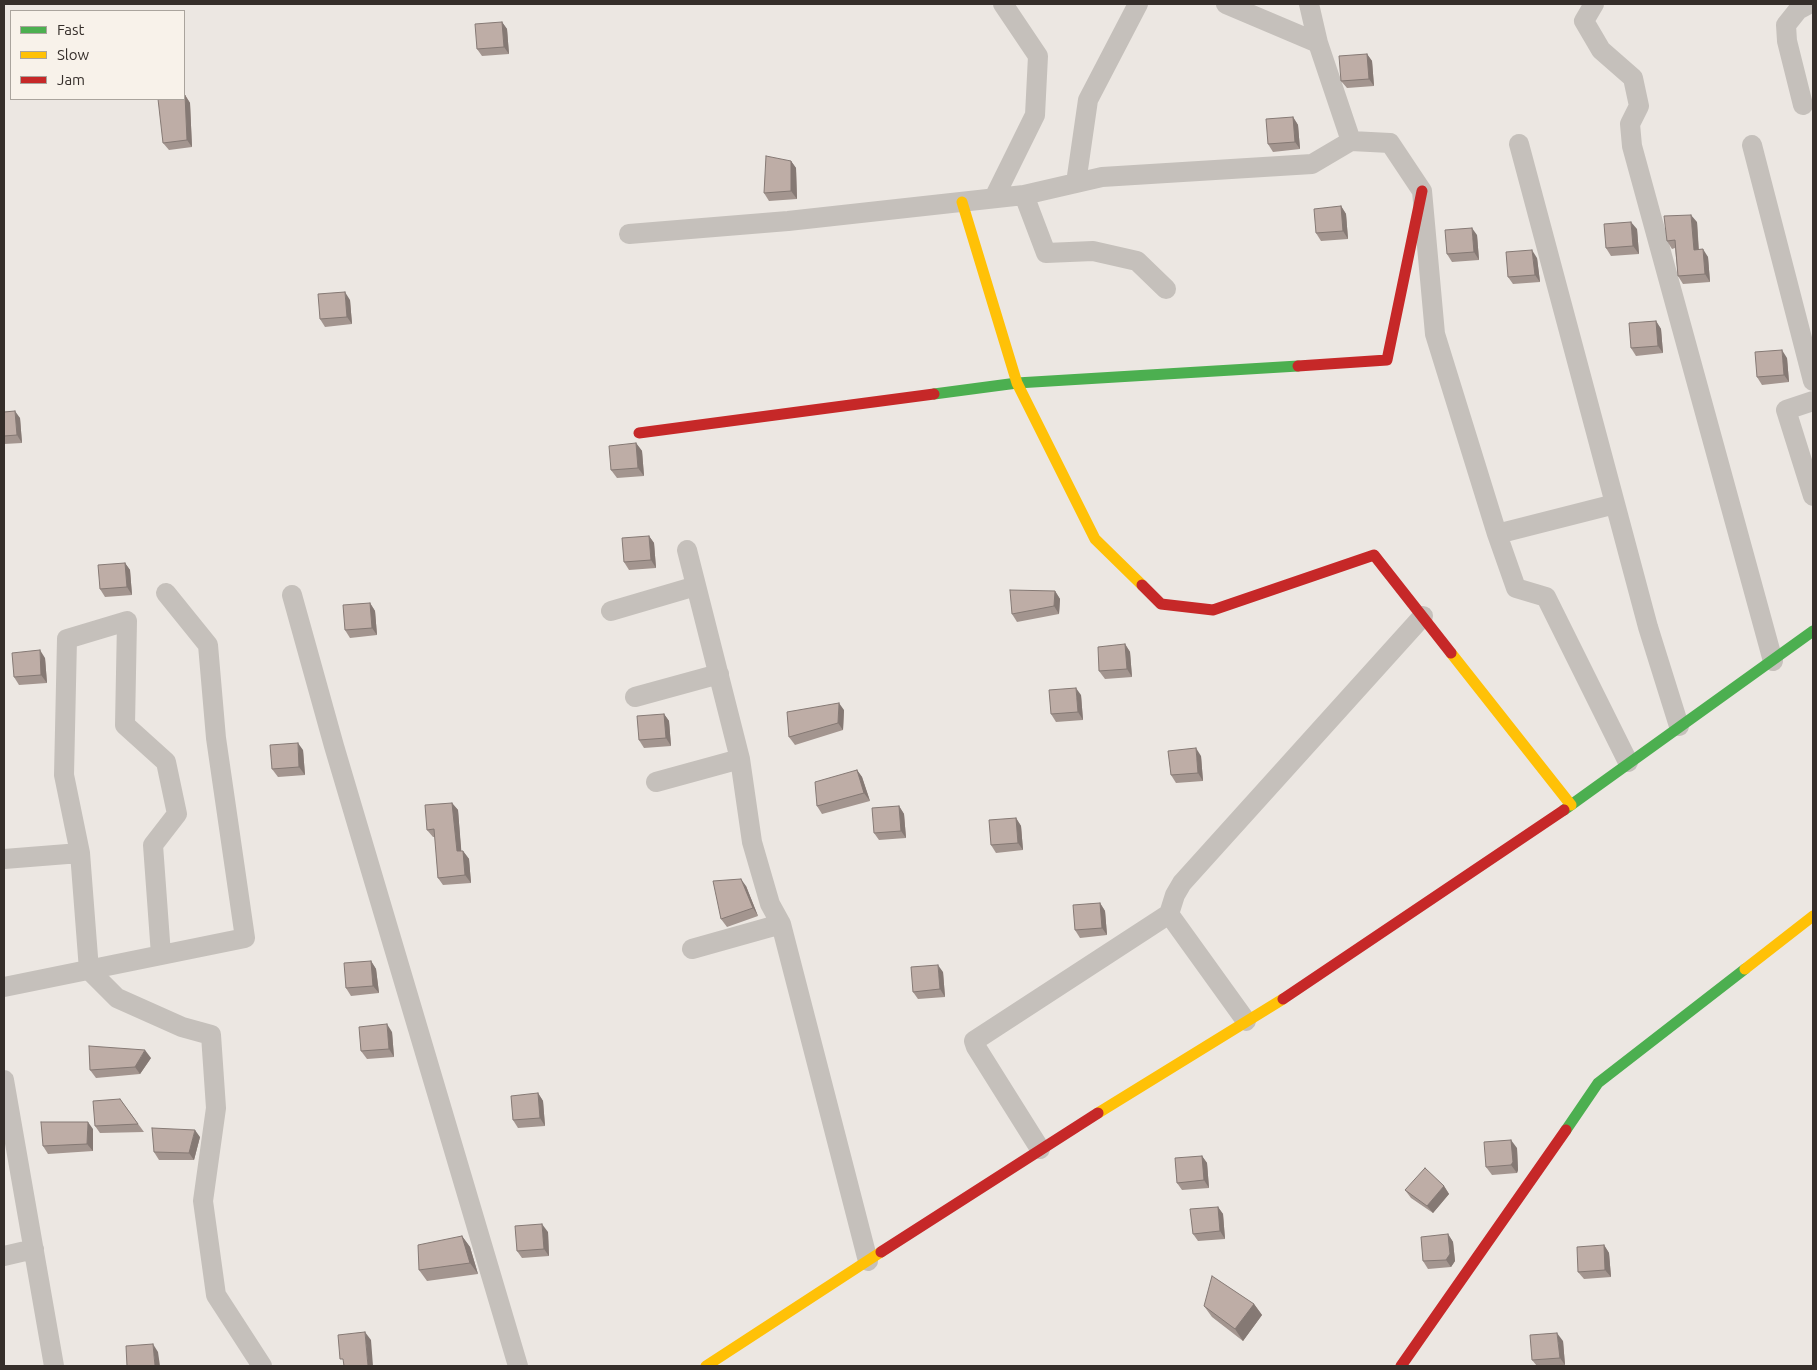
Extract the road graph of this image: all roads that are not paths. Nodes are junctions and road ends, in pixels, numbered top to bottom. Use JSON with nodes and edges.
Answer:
{"nodes":[{"id":1,"x":1003,"y":4,"type":"edge"},
{"id":2,"x":1138,"y":4,"type":"edge"},
{"id":3,"x":1226,"y":4,"type":"edge"},
{"id":4,"x":1309,"y":4,"type":"edge"},
{"id":5,"x":1594,"y":4,"type":"edge"},
{"id":6,"x":1808,"y":4,"type":"edge"},
{"id":7,"x":1318,"y":43,"type":"junction"},
{"id":8,"x":1803,"y":104,"type":"dead end"},
{"id":9,"x":1351,"y":140,"type":"junction"},
{"id":10,"x":1519,"y":144,"type":"dead end"},
{"id":11,"x":1752,"y":145,"type":"dead end"},
{"id":12,"x":1076,"y":183,"type":"junction"},
{"id":13,"x":1422,"y":191,"type":"junction"},
{"id":14,"x":1024,"y":195,"type":"junction"},
{"id":15,"x":994,"y":198,"type":"junction"},
{"id":16,"x":962,"y":202,"type":"junction"},
{"id":17,"x":629,"y":234,"type":"dead end"},
{"id":18,"x":1166,"y":290,"type":"dead end"},
{"id":19,"x":1813,"y":381,"type":"edge"},
{"id":20,"x":1017,"y":383,"type":"junction"},
{"id":21,"x":1813,"y":401,"type":"edge"},
{"id":22,"x":639,"y":433,"type":"dead end"},
{"id":23,"x":1813,"y":496,"type":"edge"},
{"id":24,"x":1614,"y":504,"type":"junction"},
{"id":25,"x":1497,"y":534,"type":"junction"},
{"id":26,"x":687,"y":550,"type":"dead end"},
{"id":27,"x":696,"y":586,"type":"junction"},
{"id":28,"x":166,"y":593,"type":"dead end"},
{"id":29,"x":292,"y":595,"type":"dead end"},
{"id":30,"x":611,"y":611,"type":"dead end"},
{"id":31,"x":1423,"y":616,"type":"junction"},
{"id":32,"x":1813,"y":631,"type":"edge"},
{"id":33,"x":1773,"y":660,"type":"junction"},
{"id":34,"x":719,"y":674,"type":"junction"},
{"id":35,"x":635,"y":696,"type":"dead end"},
{"id":36,"x":1679,"y":726,"type":"junction"},
{"id":37,"x":740,"y":759,"type":"junction"},
{"id":38,"x":1628,"y":762,"type":"junction"},
{"id":39,"x":656,"y":782,"type":"dead end"},
{"id":40,"x":1571,"y":805,"type":"junction"},
{"id":41,"x":80,"y":853,"type":"junction"},
{"id":42,"x":4,"y":859,"type":"edge"},
{"id":43,"x":1169,"y":914,"type":"junction"},
{"id":44,"x":1813,"y":916,"type":"edge"},
{"id":45,"x":781,"y":924,"type":"junction"},
{"id":46,"x":692,"y":949,"type":"dead end"},
{"id":47,"x":162,"y":955,"type":"junction"},
{"id":48,"x":89,"y":970,"type":"junction"},
{"id":49,"x":4,"y":987,"type":"edge"},
{"id":50,"x":1246,"y":1021,"type":"junction"},
{"id":51,"x":4,"y":1080,"type":"edge"},
{"id":52,"x":1040,"y":1149,"type":"junction"},
{"id":53,"x":34,"y":1249,"type":"junction"},
{"id":54,"x":4,"y":1256,"type":"edge"},
{"id":55,"x":868,"y":1261,"type":"junction"},
{"id":56,"x":54,"y":1366,"type":"edge"},
{"id":57,"x":262,"y":1366,"type":"edge"},
{"id":58,"x":518,"y":1366,"type":"edge"},
{"id":59,"x":706,"y":1366,"type":"edge"},
{"id":60,"x":1401,"y":1366,"type":"edge"}],
"edges":[{"from":1,"to":15,"type":"street"},
{"from":2,"to":12,"type":"street"},
{"from":3,"to":7,"type":"street"},
{"from":4,"to":7,"type":"street"},
{"from":5,"to":33,"type":"street"},
{"from":6,"to":8,"type":"street"},
{"from":7,"to":9,"type":"street"},
{"from":9,"to":12,"type":"street"},
{"from":9,"to":13,"type":"street"},
{"from":10,"to":24,"type":"street"},
{"from":11,"to":19,"type":"street"},
{"from":12,"to":14,"type":"street"},
{"from":13,"to":20,"type":"street"},
{"from":13,"to":25,"type":"street"},
{"from":14,"to":15,"type":"street"},
{"from":14,"to":18,"type":"street"},
{"from":15,"to":16,"type":"street"},
{"from":16,"to":17,"type":"street"},
{"from":16,"to":20,"type":"street"},
{"from":20,"to":22,"type":"street"},
{"from":20,"to":31,"type":"street"},
{"from":21,"to":23,"type":"street"},
{"from":24,"to":25,"type":"street"},
{"from":24,"to":36,"type":"street"},
{"from":25,"to":38,"type":"street"},
{"from":26,"to":27,"type":"street"},
{"from":27,"to":30,"type":"street"},
{"from":27,"to":34,"type":"street"},
{"from":28,"to":47,"type":"street"},
{"from":29,"to":58,"type":"street"},
{"from":31,"to":40,"type":"street"},
{"from":31,"to":43,"type":"street"},
{"from":32,"to":33,"type":"street"},
{"from":33,"to":36,"type":"street"},
{"from":34,"to":35,"type":"street"},
{"from":34,"to":37,"type":"street"},
{"from":36,"to":38,"type":"street"},
{"from":37,"to":39,"type":"street"},
{"from":37,"to":45,"type":"street"},
{"from":38,"to":40,"type":"street"},
{"from":40,"to":50,"type":"street"},
{"from":41,"to":42,"type":"street"},
{"from":41,"to":47,"type":"street"},
{"from":41,"to":48,"type":"street"},
{"from":43,"to":50,"type":"street"},
{"from":43,"to":52,"type":"street"},
{"from":44,"to":60,"type":"street"},
{"from":45,"to":46,"type":"street"},
{"from":45,"to":55,"type":"street"},
{"from":47,"to":48,"type":"street"},
{"from":48,"to":49,"type":"street"},
{"from":48,"to":57,"type":"street"},
{"from":50,"to":52,"type":"street"},
{"from":51,"to":53,"type":"street"},
{"from":52,"to":55,"type":"street"},
{"from":53,"to":54,"type":"street"},
{"from":53,"to":56,"type":"street"},
{"from":55,"to":59,"type":"street"}]}
